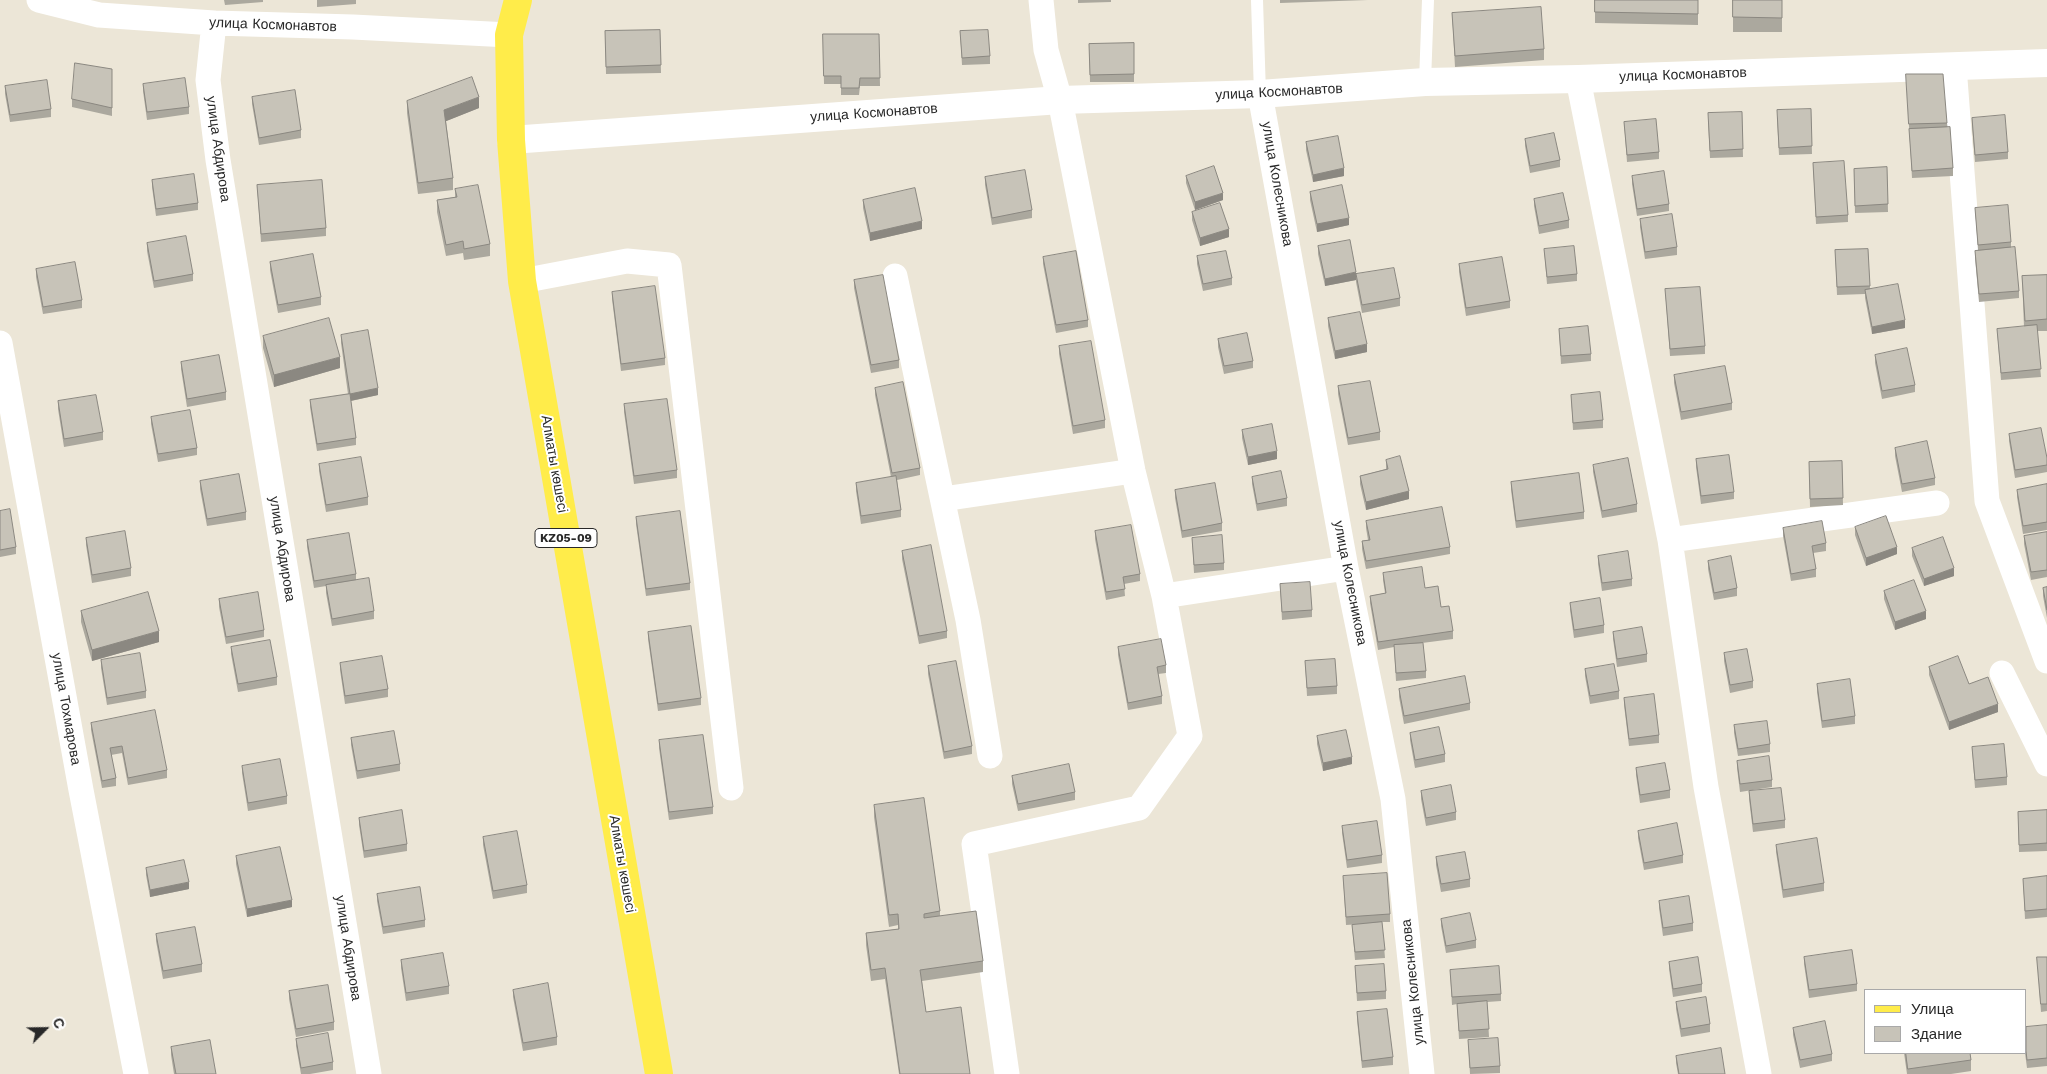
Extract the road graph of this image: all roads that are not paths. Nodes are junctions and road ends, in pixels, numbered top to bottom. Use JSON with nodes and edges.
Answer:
{"nodes":[{"id":1,"x":39,"y":0,"type":"edge"},
{"id":2,"x":518,"y":0,"type":"edge"},
{"id":3,"x":1041,"y":0,"type":"edge"},
{"id":4,"x":1257,"y":0,"type":"edge"},
{"id":5,"x":1428,"y":0,"type":"edge"},
{"id":6,"x":214,"y":23,"type":"junction"},
{"id":7,"x":509,"y":35,"type":"junction"},
{"id":8,"x":2047,"y":63,"type":"edge"},
{"id":9,"x":1954,"y":66,"type":"junction"},
{"id":10,"x":1578,"y":79,"type":"junction"},
{"id":11,"x":1425,"y":82,"type":"junction"},
{"id":12,"x":1260,"y":94,"type":"junction"},
{"id":13,"x":1060,"y":100,"type":"junction"},
{"id":14,"x":511,"y":140,"type":"junction"},
{"id":15,"x":895,"y":276,"type":"dead end"},
{"id":16,"x":522,"y":281,"type":"junction"},
{"id":17,"x":0,"y":343,"type":"edge"},
{"id":18,"x":11,"y":464,"type":"edge"},
{"id":19,"x":1133,"y":471,"type":"junction"},
{"id":20,"x":943,"y":499,"type":"junction"},
{"id":21,"x":1937,"y":504,"type":"dead end"},
{"id":22,"x":1670,"y":540,"type":"junction"},
{"id":23,"x":1346,"y":568,"type":"junction"},
{"id":24,"x":1164,"y":596,"type":"junction"},
{"id":25,"x":2047,"y":661,"type":"edge"},
{"id":26,"x":2002,"y":672,"type":"dead end"},
{"id":27,"x":990,"y":756,"type":"dead end"},
{"id":28,"x":2047,"y":764,"type":"edge"},
{"id":29,"x":731,"y":788,"type":"dead end"},
{"id":30,"x":136,"y":1074,"type":"edge"},
{"id":31,"x":369,"y":1074,"type":"edge"},
{"id":32,"x":659,"y":1074,"type":"edge"},
{"id":33,"x":1007,"y":1074,"type":"edge"},
{"id":34,"x":1422,"y":1074,"type":"edge"},
{"id":35,"x":1759,"y":1074,"type":"edge"}],
"edges":[{"from":1,"to":6,"type":"street","name":"улица Космонавтов"},
{"from":2,"to":7,"type":"main road","name":"Алматы көшесі","number":"KZ05-09"},
{"from":3,"to":13,"type":"street"},
{"from":4,"to":12,"type":"lane"},
{"from":5,"to":11,"type":"lane"},
{"from":6,"to":7,"type":"street","name":"улица Космонавтов"},
{"from":6,"to":31,"type":"street","name":"улица Абдирова"},
{"from":7,"to":14,"type":"main road","name":"Алматы көшесі","number":"KZ05-09"},
{"from":8,"to":9,"type":"main road","name":"улица Космонавтов"},
{"from":9,"to":10,"type":"main road","name":"улица Космонавтов"},
{"from":9,"to":25,"type":"street"},
{"from":10,"to":11,"type":"main road","name":"улица Космонавтов"},
{"from":10,"to":22,"type":"street"},
{"from":11,"to":12,"type":"main road","name":"улица Космонавтов"},
{"from":12,"to":13,"type":"main road","name":"улица Космонавтов"},
{"from":12,"to":23,"type":"street","name":"улица Колесникова"},
{"from":13,"to":14,"type":"main road","name":"улица Космонавтов"},
{"from":13,"to":19,"type":"street"},
{"from":14,"to":16,"type":"main road","name":"Алматы көшесі","number":"KZ05-09"},
{"from":15,"to":20,"type":"street"},
{"from":16,"to":29,"type":"street"},
{"from":16,"to":32,"type":"main road","name":"Алматы көшесі","number":"KZ05-09"},
{"from":17,"to":18,"type":"street","name":"улица Тохмарова"},
{"from":18,"to":30,"type":"street","name":"улица Тохмарова"},
{"from":19,"to":20,"type":"street"},
{"from":19,"to":24,"type":"street"},
{"from":20,"to":27,"type":"street"},
{"from":21,"to":22,"type":"street"},
{"from":22,"to":35,"type":"street"},
{"from":23,"to":24,"type":"street"},
{"from":23,"to":34,"type":"street","name":"улица Колесникова"},
{"from":24,"to":33,"type":"street"},
{"from":26,"to":28,"type":"street"}]}
